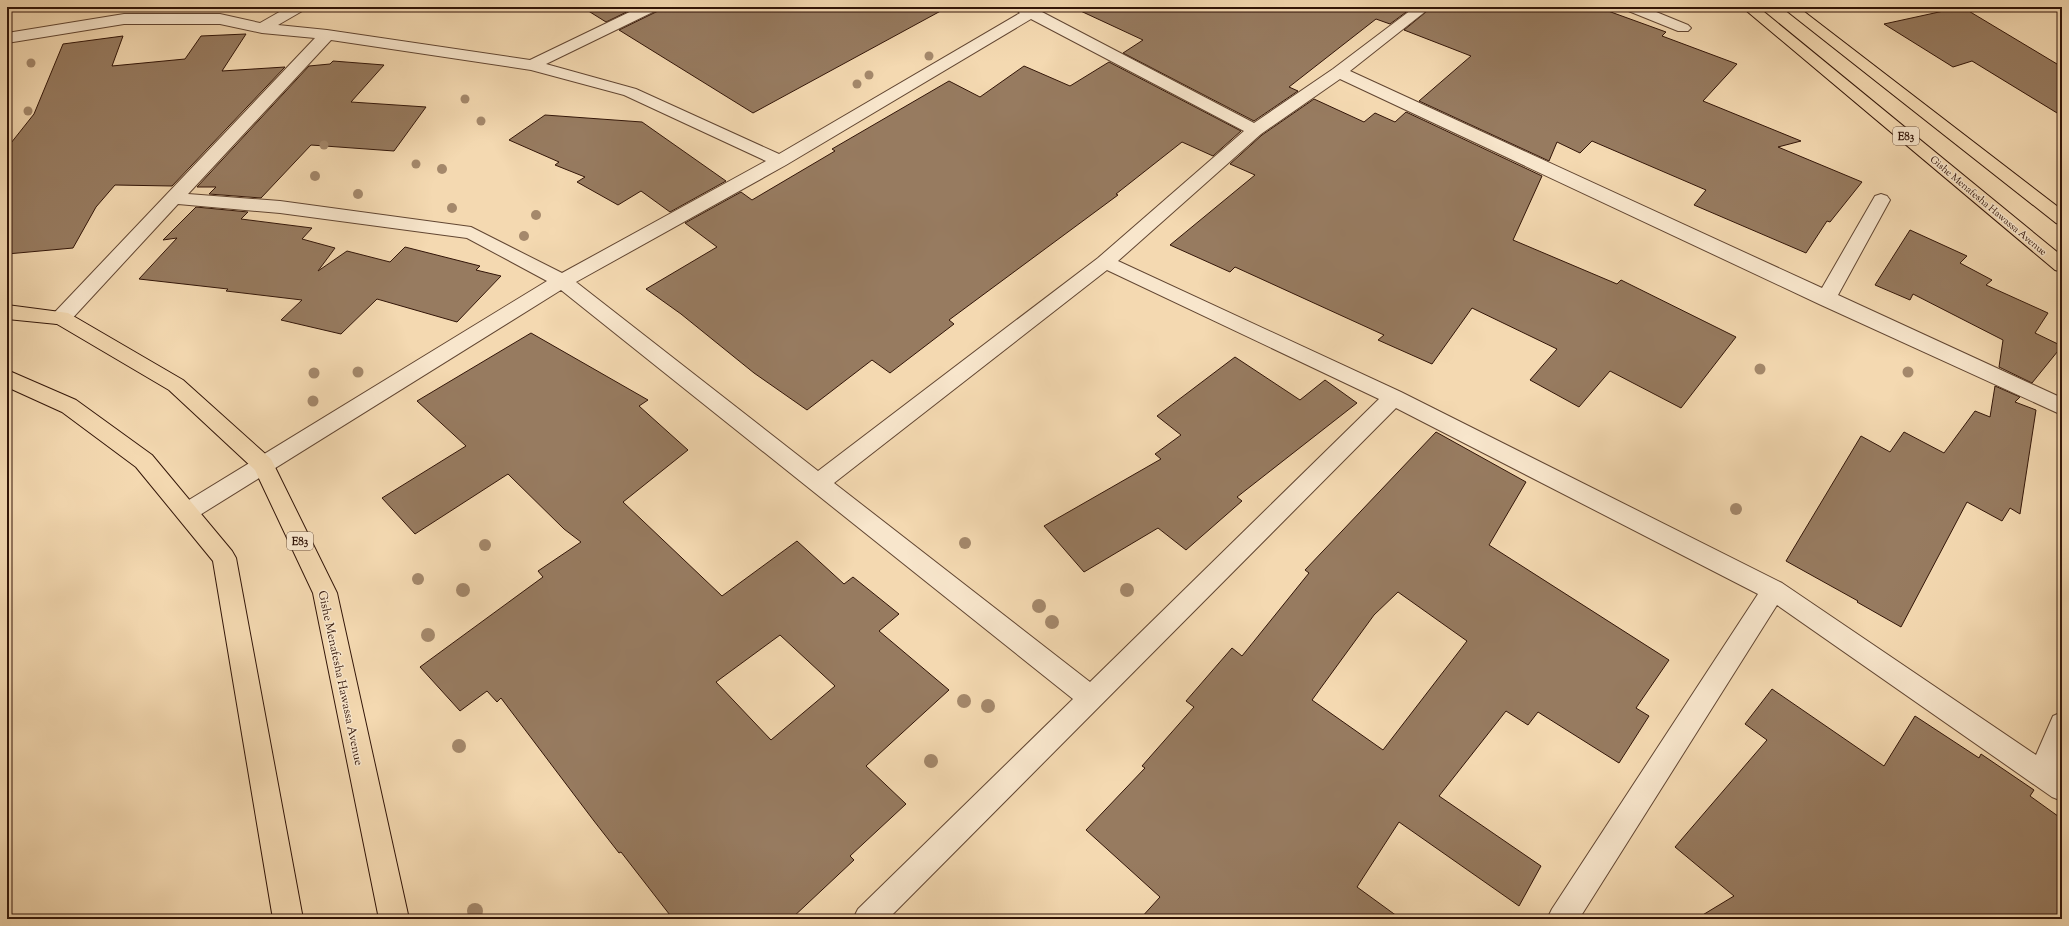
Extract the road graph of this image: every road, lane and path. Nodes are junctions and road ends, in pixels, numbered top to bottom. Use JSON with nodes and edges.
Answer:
{"nodes":[{"id":1,"x":150,"y":7,"type":"edge"},
{"id":2,"x":299,"y":7,"type":"edge"},
{"id":3,"x":652,"y":7,"type":"edge"},
{"id":4,"x":1424,"y":7,"type":"edge"},
{"id":5,"x":1631,"y":7,"type":"edge"},
{"id":6,"x":1749,"y":7,"type":"edge"},
{"id":7,"x":1789,"y":7,"type":"edge"},
{"id":8,"x":1030,"y":9,"type":"edge"},
{"id":9,"x":124,"y":19,"type":"junction"},
{"id":10,"x":262,"y":28,"type":"junction"},
{"id":11,"x":1683,"y":28,"type":"dead end"},
{"id":12,"x":327,"y":35,"type":"junction"},
{"id":13,"x":7,"y":38,"type":"edge"},
{"id":14,"x":532,"y":65,"type":"junction"},
{"id":15,"x":1339,"y":72,"type":"junction"},
{"id":16,"x":1255,"y":130,"type":"junction"},
{"id":17,"x":780,"y":161,"type":"junction"},
{"id":18,"x":173,"y":198,"type":"junction"},
{"id":19,"x":1881,"y":200,"type":"dead end"},
{"id":20,"x":2062,"y":219,"type":"edge"},
{"id":21,"x":1105,"y":262,"type":"junction"},
{"id":22,"x":2062,"y":266,"type":"edge"},
{"id":23,"x":562,"y":281,"type":"junction"},
{"id":24,"x":1826,"y":298,"type":"junction"},
{"id":25,"x":7,"y":312,"type":"edge"},
{"id":26,"x":60,"y":318,"type":"junction"},
{"id":27,"x":7,"y":378,"type":"edge"},
{"id":28,"x":1394,"y":397,"type":"junction"},
{"id":29,"x":2062,"y":407,"type":"edge"},
{"id":30,"x":263,"y":465,"type":"junction"},
{"id":31,"x":818,"y":483,"type":"junction"},
{"id":32,"x":186,"y":512,"type":"junction"},
{"id":33,"x":1774,"y":590,"type":"junction"},
{"id":34,"x":1090,"y":697,"type":"junction"},
{"id":35,"x":2062,"y":724,"type":"edge"},
{"id":36,"x":2052,"y":781,"type":"edge"},
{"id":37,"x":288,"y":919,"type":"edge"},
{"id":38,"x":394,"y":919,"type":"edge"},
{"id":39,"x":868,"y":919,"type":"edge"},
{"id":40,"x":1562,"y":919,"type":"edge"}],
"edges":[{"from":1,"to":9,"type":"street"},
{"from":2,"to":10,"type":"street"},
{"from":3,"to":14,"type":"street"},
{"from":4,"to":15,"type":"street"},
{"from":5,"to":11,"type":"street"},
{"from":6,"to":22,"type":"main road","name":"Gishe Menafesha Hawassa Avenue","number":"E83"},
{"from":7,"to":20,"type":"main road","number":"E83"},
{"from":8,"to":16,"type":"street"},
{"from":8,"to":17,"type":"street"},
{"from":9,"to":10,"type":"street"},
{"from":9,"to":13,"type":"street"},
{"from":10,"to":12,"type":"street"},
{"from":12,"to":14,"type":"street"},
{"from":12,"to":18,"type":"street"},
{"from":14,"to":17,"type":"street"},
{"from":15,"to":16,"type":"street"},
{"from":15,"to":24,"type":"street"},
{"from":16,"to":21,"type":"street"},
{"from":17,"to":23,"type":"street"},
{"from":18,"to":23,"type":"street"},
{"from":18,"to":26,"type":"street"},
{"from":19,"to":24,"type":"street"},
{"from":21,"to":28,"type":"street"},
{"from":21,"to":31,"type":"street"},
{"from":23,"to":30,"type":"street"},
{"from":23,"to":31,"type":"street"},
{"from":24,"to":29,"type":"street"},
{"from":25,"to":26,"type":"main road","name":"Gishe Menafesha Hawassa Avenue","number":"E83"},
{"from":26,"to":30,"type":"main road","name":"Gishe Menafesha Hawassa Avenue","number":"E83"},
{"from":27,"to":32,"type":"main road"},
{"from":28,"to":33,"type":"street"},
{"from":28,"to":34,"type":"street"},
{"from":30,"to":32,"type":"street"},
{"from":30,"to":38,"type":"main road","name":"Gishe Menafesha Hawassa Avenue","number":"E83"},
{"from":31,"to":34,"type":"street"},
{"from":32,"to":37,"type":"main road"},
{"from":33,"to":36,"type":"street"},
{"from":33,"to":40,"type":"street"},
{"from":34,"to":39,"type":"street"},
{"from":35,"to":36,"type":"street"}]}
